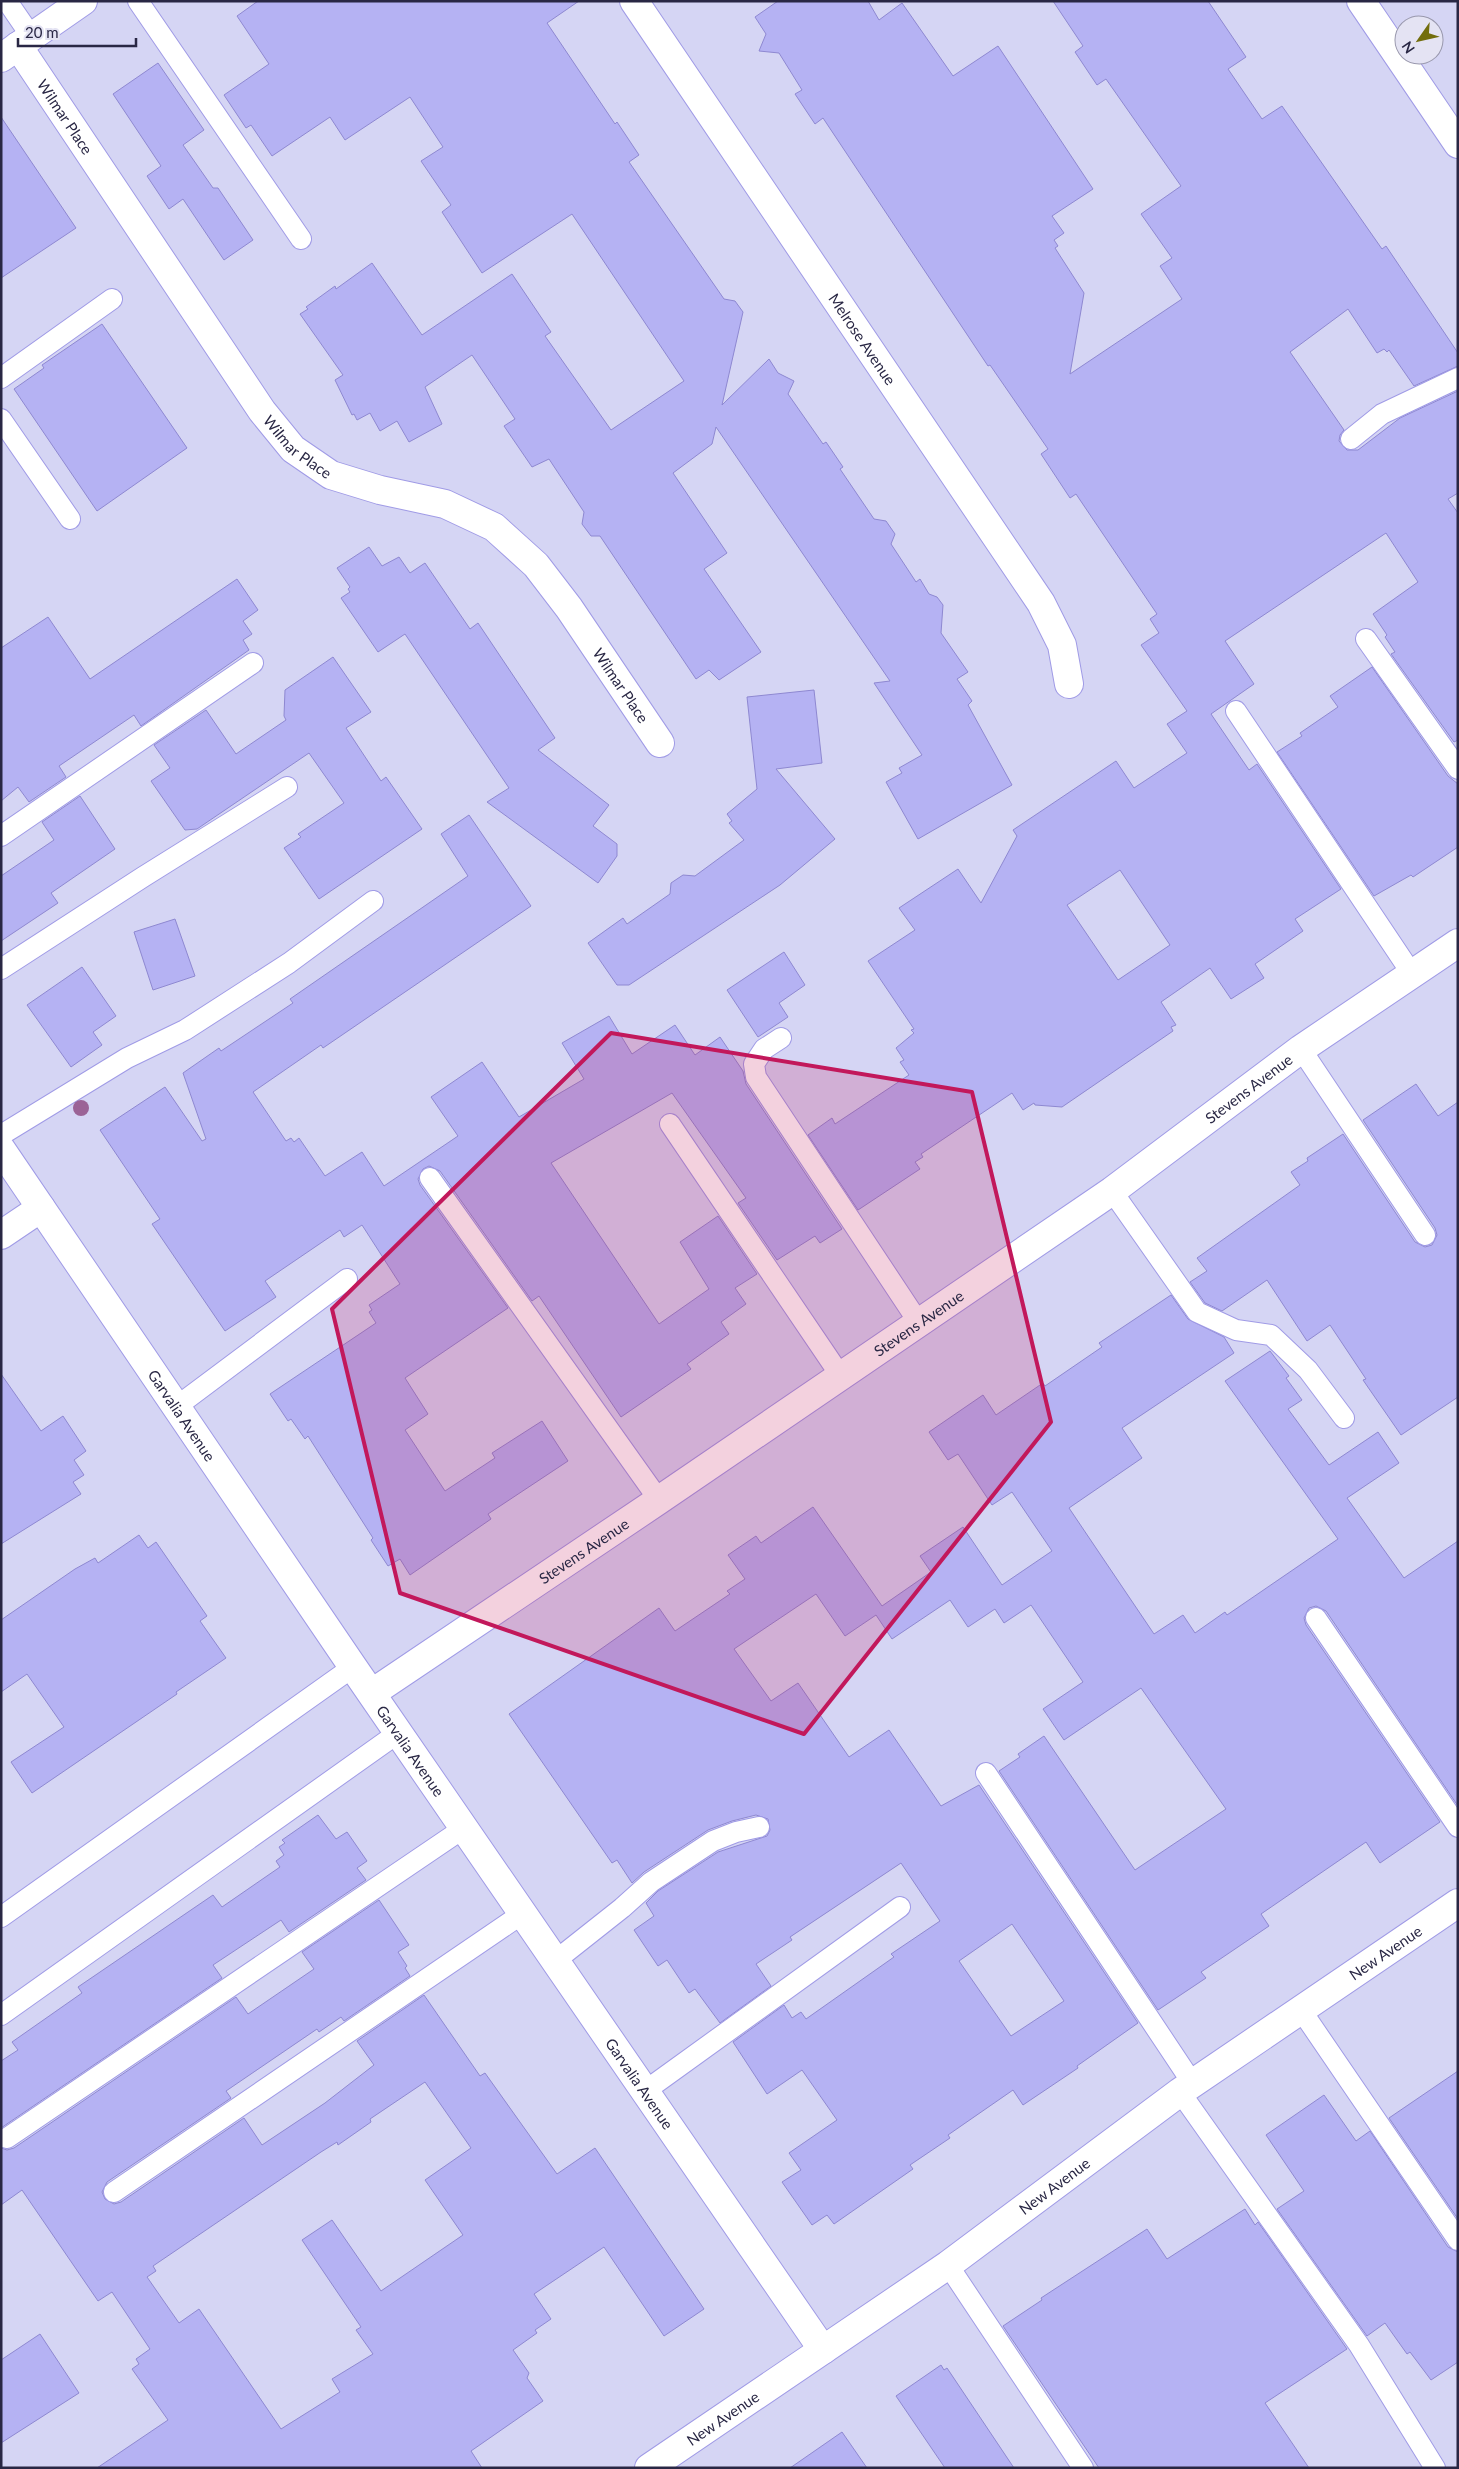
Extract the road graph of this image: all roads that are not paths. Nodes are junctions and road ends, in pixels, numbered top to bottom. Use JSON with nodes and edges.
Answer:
{"nodes":[{"id":1,"x":7,"y":1,"type":"edge"},
{"id":2,"x":83,"y":1,"type":"edge"},
{"id":3,"x":138,"y":1,"type":"edge"},
{"id":4,"x":634,"y":1,"type":"edge"},
{"id":5,"x":1361,"y":1,"type":"edge"},
{"id":6,"x":17,"y":47,"type":"edge"},
{"id":7,"x":1458,"y":144,"type":"edge"},
{"id":8,"x":301,"y":239,"type":"dead end"},
{"id":9,"x":112,"y":299,"type":"dead end"},
{"id":10,"x":1,"y":378,"type":"edge"},
{"id":11,"x":1458,"y":378,"type":"edge"},
{"id":12,"x":1,"y":419,"type":"edge"},
{"id":13,"x":1351,"y":439,"type":"dead end"},
{"id":14,"x":70,"y":519,"type":"dead end"},
{"id":15,"x":1366,"y":638,"type":"dead end"},
{"id":16,"x":253,"y":663,"type":"dead end"},
{"id":17,"x":1069,"y":684,"type":"dead end"},
{"id":18,"x":1236,"y":710,"type":"dead end"},
{"id":19,"x":660,"y":743,"type":"dead end"},
{"id":20,"x":1458,"y":769,"type":"edge"},
{"id":21,"x":287,"y":788,"type":"dead end"},
{"id":22,"x":1,"y":836,"type":"edge"},
{"id":23,"x":373,"y":901,"type":"dead end"},
{"id":24,"x":1458,"y":943,"type":"edge"},
{"id":25,"x":1,"y":969,"type":"edge"},
{"id":26,"x":1412,"y":974,"type":"junction"},
{"id":27,"x":781,"y":1038,"type":"dead end"},
{"id":28,"x":1301,"y":1049,"type":"junction"},
{"id":29,"x":670,"y":1124,"type":"dead end"},
{"id":30,"x":1,"y":1135,"type":"edge"},
{"id":31,"x":1,"y":1149,"type":"edge"},
{"id":32,"x":430,"y":1178,"type":"dead end"},
{"id":33,"x":1112,"y":1190,"type":"junction"},
{"id":34,"x":41,"y":1208,"type":"junction"},
{"id":35,"x":1,"y":1235,"type":"edge"},
{"id":36,"x":1425,"y":1235,"type":"dead end"},
{"id":37,"x":347,"y":1279,"type":"dead end"},
{"id":38,"x":919,"y":1323,"type":"junction"},
{"id":39,"x":840,"y":1375,"type":"junction"},
{"id":40,"x":176,"y":1406,"type":"junction"},
{"id":41,"x":1344,"y":1418,"type":"dead end"},
{"id":42,"x":659,"y":1500,"type":"junction"},
{"id":43,"x":1316,"y":1618,"type":"dead end"},
{"id":44,"x":353,"y":1667,"type":"junction"},
{"id":45,"x":372,"y":1693,"type":"junction"},
{"id":46,"x":398,"y":1733,"type":"junction"},
{"id":47,"x":986,"y":1773,"type":"dead end"},
{"id":48,"x":1458,"y":1826,"type":"edge"},
{"id":49,"x":759,"y":1827,"type":"dead end"},
{"id":50,"x":464,"y":1828,"type":"junction"},
{"id":51,"x":1458,"y":1903,"type":"edge"},
{"id":52,"x":900,"y":1907,"type":"dead end"},
{"id":53,"x":522,"y":1914,"type":"junction"},
{"id":54,"x":1,"y":1918,"type":"edge"},
{"id":55,"x":555,"y":1961,"type":"junction"},
{"id":56,"x":1301,"y":2010,"type":"junction"},
{"id":57,"x":1,"y":2016,"type":"edge"},
{"id":58,"x":1186,"y":2088,"type":"junction"},
{"id":59,"x":645,"y":2091,"type":"junction"},
{"id":60,"x":7,"y":2138,"type":"dead end"},
{"id":61,"x":114,"y":2192,"type":"dead end"},
{"id":62,"x":1458,"y":2240,"type":"edge"},
{"id":63,"x":948,"y":2265,"type":"junction"},
{"id":64,"x":823,"y":2350,"type":"junction"},
{"id":65,"x":649,"y":2468,"type":"edge"},
{"id":66,"x":1083,"y":2468,"type":"edge"},
{"id":67,"x":1436,"y":2468,"type":"edge"}],
"edges":[{"from":1,"to":6,"type":"lane"},
{"from":2,"to":6,"type":"street"},
{"from":3,"to":8,"type":"lane"},
{"from":4,"to":17,"type":"street","name":"Melrose Avenue"},
{"from":5,"to":7,"type":"street"},
{"from":6,"to":19,"type":"street","name":"Wilmar Place"},
{"from":9,"to":10,"type":"lane"},
{"from":11,"to":13,"type":"lane"},
{"from":12,"to":14,"type":"lane"},
{"from":15,"to":20,"type":"lane"},
{"from":16,"to":22,"type":"lane"},
{"from":18,"to":26,"type":"lane"},
{"from":21,"to":25,"type":"lane"},
{"from":23,"to":30,"type":"lane"},
{"from":24,"to":26,"type":"street","name":"Stevens Avenue"},
{"from":26,"to":28,"type":"street","name":"Stevens Avenue"},
{"from":27,"to":38,"type":"lane"},
{"from":28,"to":33,"type":"street","name":"Stevens Avenue"},
{"from":28,"to":36,"type":"lane"},
{"from":29,"to":39,"type":"lane"},
{"from":31,"to":34,"type":"street","name":"Garvalia Avenue"},
{"from":32,"to":42,"type":"lane"},
{"from":33,"to":38,"type":"street","name":"Stevens Avenue"},
{"from":33,"to":41,"type":"lane"},
{"from":34,"to":35,"type":"street"},
{"from":34,"to":40,"type":"street","name":"Garvalia Avenue"},
{"from":37,"to":40,"type":"lane"},
{"from":38,"to":39,"type":"street","name":"Stevens Avenue"},
{"from":39,"to":42,"type":"street","name":"Stevens Avenue"},
{"from":40,"to":44,"type":"street","name":"Garvalia Avenue"},
{"from":42,"to":45,"type":"street","name":"Stevens Avenue"},
{"from":43,"to":48,"type":"lane"},
{"from":44,"to":45,"type":"street","name":"Garvalia Avenue"},
{"from":44,"to":54,"type":"lane"},
{"from":45,"to":46,"type":"street","name":"Garvalia Avenue"},
{"from":46,"to":50,"type":"street","name":"Garvalia Avenue"},
{"from":46,"to":57,"type":"lane"},
{"from":47,"to":58,"type":"lane"},
{"from":49,"to":55,"type":"lane"},
{"from":50,"to":53,"type":"street","name":"Garvalia Avenue"},
{"from":50,"to":60,"type":"lane"},
{"from":51,"to":56,"type":"street","name":"New Avenue"},
{"from":52,"to":59,"type":"lane"},
{"from":53,"to":55,"type":"street","name":"Garvalia Avenue"},
{"from":53,"to":61,"type":"lane"},
{"from":55,"to":59,"type":"street","name":"Garvalia Avenue"},
{"from":56,"to":58,"type":"street","name":"New Avenue"},
{"from":56,"to":62,"type":"lane"},
{"from":58,"to":63,"type":"street","name":"New Avenue"},
{"from":58,"to":67,"type":"lane"},
{"from":59,"to":64,"type":"street","name":"Garvalia Avenue"},
{"from":63,"to":64,"type":"street","name":"New Avenue"},
{"from":63,"to":66,"type":"lane"},
{"from":64,"to":65,"type":"street","name":"New Avenue"}]}
